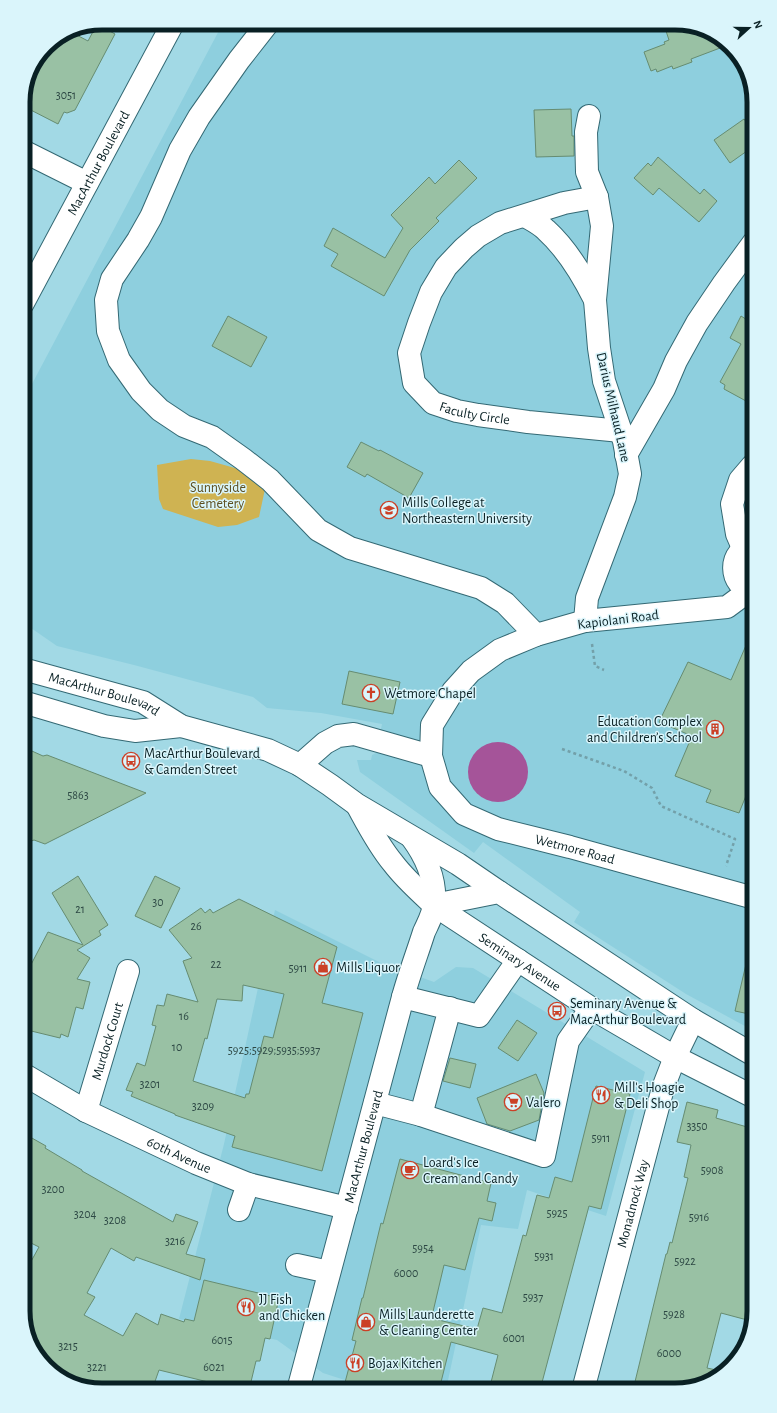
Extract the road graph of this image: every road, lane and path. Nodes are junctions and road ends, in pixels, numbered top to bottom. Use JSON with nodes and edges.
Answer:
{"nodes":[{"id":1,"x":169,"y":30,"type":"edge"},
{"id":2,"x":263,"y":30,"type":"edge"},
{"id":3,"x":589,"y":116,"type":"dead end"},
{"id":4,"x":30,"y":154,"type":"edge"},
{"id":5,"x":87,"y":183,"type":"junction"},
{"id":6,"x":597,"y":197,"type":"junction"},
{"id":7,"x":525,"y":216,"type":"junction"},
{"id":8,"x":747,"y":251,"type":"edge"},
{"id":9,"x":30,"y":290,"type":"edge"},
{"id":10,"x":595,"y":300,"type":"junction"},
{"id":11,"x":621,"y":431,"type":"junction"},
{"id":12,"x":626,"y":455,"type":"junction"},
{"id":13,"x":747,"y":472,"type":"edge"},
{"id":14,"x":747,"y":546,"type":"edge"},
{"id":15,"x":747,"y":549,"type":"edge"},
{"id":16,"x":747,"y":588,"type":"edge"},
{"id":17,"x":747,"y":593,"type":"edge"},
{"id":18,"x":585,"y":621,"type":"junction"},
{"id":19,"x":536,"y":635,"type":"junction"},
{"id":20,"x":591,"y":643,"type":"dead end"},
{"id":21,"x":30,"y":659,"type":"edge"},
{"id":22,"x":604,"y":670,"type":"dead end"},
{"id":23,"x":30,"y":671,"type":"edge"},
{"id":24,"x":47,"y":675,"type":"junction"},
{"id":25,"x":30,"y":704,"type":"edge"},
{"id":26,"x":181,"y":726,"type":"junction"},
{"id":27,"x":562,"y":749,"type":"dead end"},
{"id":28,"x":431,"y":756,"type":"junction"},
{"id":29,"x":300,"y":765,"type":"junction"},
{"id":30,"x":356,"y":804,"type":"junction"},
{"id":31,"x":412,"y":838,"type":"junction"},
{"id":32,"x":718,"y":888,"type":"junction"},
{"id":33,"x":499,"y":892,"type":"junction"},
{"id":34,"x":747,"y":896,"type":"edge"},
{"id":35,"x":434,"y":905,"type":"junction"},
{"id":36,"x":518,"y":960,"type":"junction"},
{"id":37,"x":128,"y":971,"type":"dead end"},
{"id":38,"x":403,"y":997,"type":"junction"},
{"id":39,"x":450,"y":1008,"type":"junction"},
{"id":40,"x":591,"y":1008,"type":"junction"},
{"id":41,"x":693,"y":1020,"type":"junction"},
{"id":42,"x":747,"y":1051,"type":"edge"},
{"id":43,"x":675,"y":1057,"type":"junction"},
{"id":44,"x":30,"y":1078,"type":"edge"},
{"id":45,"x":747,"y":1093,"type":"edge"},
{"id":46,"x":375,"y":1103,"type":"junction"},
{"id":47,"x":86,"y":1110,"type":"junction"},
{"id":48,"x":421,"y":1115,"type":"junction"},
{"id":49,"x":248,"y":1184,"type":"junction"},
{"id":50,"x":347,"y":1208,"type":"junction"},
{"id":51,"x":239,"y":1210,"type":"dead end"},
{"id":52,"x":297,"y":1265,"type":"dead end"},
{"id":53,"x":329,"y":1272,"type":"junction"},
{"id":54,"x":300,"y":1383,"type":"edge"},
{"id":55,"x":585,"y":1383,"type":"edge"}],
"edges":[{"from":1,"to":5,"type":"street","name":"MacArthur Boulevard"},
{"from":2,"to":19,"type":"street"},
{"from":3,"to":6,"type":"street","name":"Darius Milhaud Lane"},
{"from":4,"to":5,"type":"street"},
{"from":5,"to":9,"type":"street","name":"MacArthur Boulevard"},
{"from":6,"to":7,"type":"street","name":"Faculty Circle"},
{"from":6,"to":10,"type":"street","name":"Darius Milhaud Lane"},
{"from":7,"to":10,"type":"street"},
{"from":7,"to":11,"type":"street","name":"Faculty Circle"},
{"from":8,"to":12,"type":"street"},
{"from":10,"to":11,"type":"street","name":"Darius Milhaud Lane"},
{"from":11,"to":12,"type":"street","name":"Darius Milhaud Lane"},
{"from":12,"to":18,"type":"street","name":"Darius Milhaud Lane"},
{"from":13,"to":14,"type":"street"},
{"from":15,"to":16,"type":"street"},
{"from":17,"to":18,"type":"street","name":"Kapiolani Road"},
{"from":18,"to":19,"type":"street","name":"Kapiolani Road"},
{"from":19,"to":28,"type":"street","name":"Kapiolani Road"},
{"from":20,"to":22,"type":"path"},
{"from":21,"to":24,"type":"street"},
{"from":23,"to":24,"type":"street","name":"MacArthur Boulevard"},
{"from":24,"to":26,"type":"street","name":"MacArthur Boulevard"},
{"from":25,"to":26,"type":"street","name":"MacArthur Boulevard"},
{"from":26,"to":29,"type":"street","name":"MacArthur Boulevard"},
{"from":27,"to":32,"type":"path"},
{"from":28,"to":29,"type":"street"},
{"from":28,"to":32,"type":"street","name":"Wetmore Road"},
{"from":29,"to":30,"type":"street","name":"MacArthur Boulevard"},
{"from":30,"to":31,"type":"street","name":"MacArthur Boulevard"},
{"from":30,"to":35,"type":"street","name":"MacArthur Boulevard"},
{"from":31,"to":33,"type":"street","name":"MacArthur Boulevard"},
{"from":31,"to":35,"type":"street","name":"MacArthur Boulevard"},
{"from":32,"to":34,"type":"street","name":"Wetmore Road"},
{"from":33,"to":35,"type":"street"},
{"from":33,"to":41,"type":"street"},
{"from":35,"to":36,"type":"street","name":"Seminary Avenue"},
{"from":35,"to":38,"type":"street","name":"MacArthur Boulevard"},
{"from":36,"to":39,"type":"street"},
{"from":36,"to":40,"type":"street","name":"Seminary Avenue"},
{"from":37,"to":47,"type":"street","name":"Murdock Court"},
{"from":38,"to":39,"type":"street"},
{"from":38,"to":46,"type":"street","name":"MacArthur Boulevard"},
{"from":39,"to":48,"type":"street"},
{"from":40,"to":43,"type":"street","name":"Seminary Avenue"},
{"from":40,"to":48,"type":"street"},
{"from":41,"to":42,"type":"street"},
{"from":41,"to":43,"type":"street","name":"Monadnock Way"},
{"from":43,"to":45,"type":"street","name":"Seminary Avenue"},
{"from":43,"to":55,"type":"street","name":"Monadnock Way"},
{"from":44,"to":47,"type":"street","name":"60th Avenue"},
{"from":46,"to":48,"type":"street"},
{"from":46,"to":50,"type":"street","name":"MacArthur Boulevard"},
{"from":47,"to":49,"type":"street","name":"60th Avenue"},
{"from":49,"to":50,"type":"street","name":"60th Avenue"},
{"from":49,"to":51,"type":"street"},
{"from":50,"to":53,"type":"street","name":"MacArthur Boulevard"},
{"from":52,"to":53,"type":"street"},
{"from":53,"to":54,"type":"street","name":"MacArthur Boulevard"}]}
